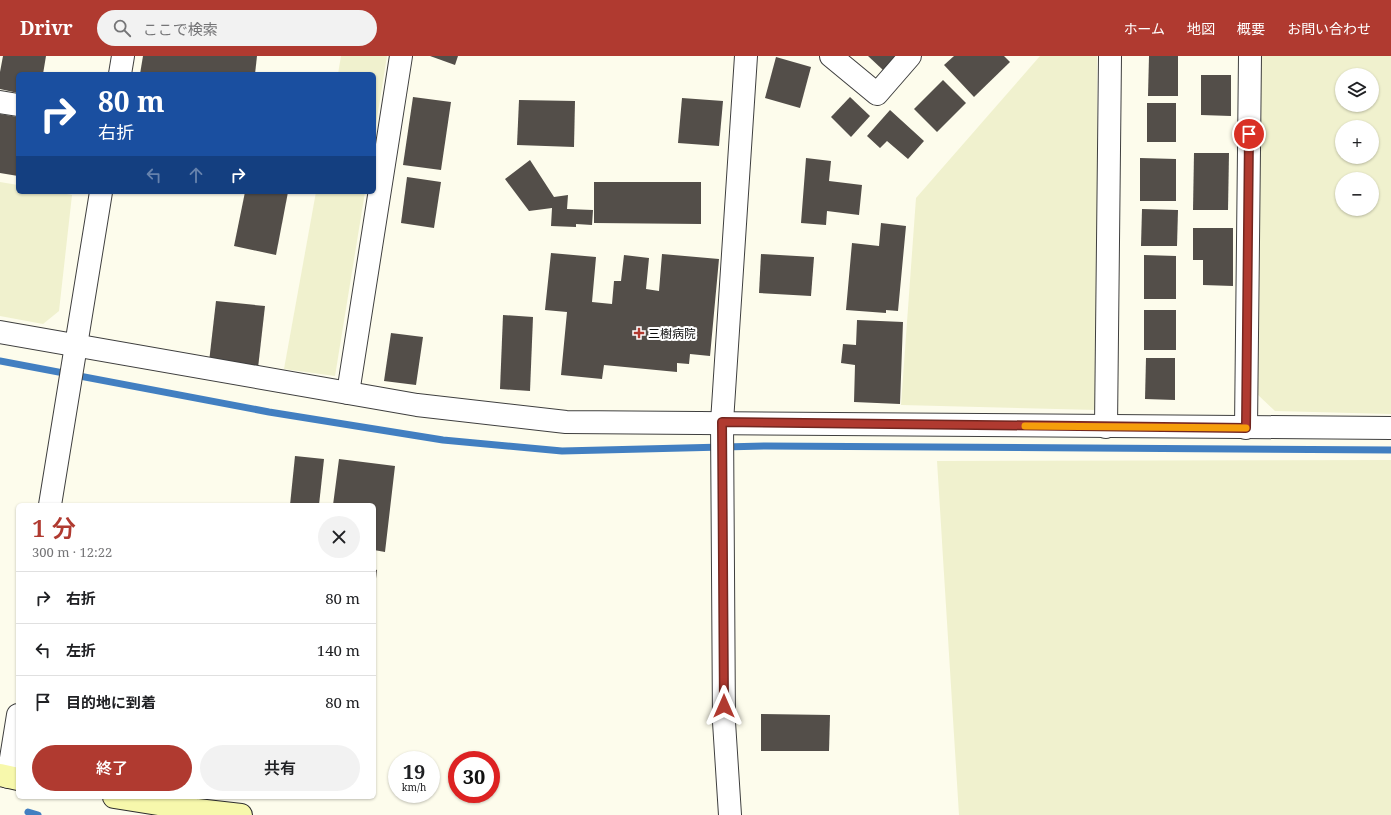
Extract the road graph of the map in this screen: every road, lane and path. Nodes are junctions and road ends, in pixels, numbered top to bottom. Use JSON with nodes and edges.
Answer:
{"nodes":[{"id":1,"x":123,"y":56,"type":"edge"},
{"id":2,"x":401,"y":56,"type":"edge"},
{"id":3,"x":746,"y":56,"type":"edge"},
{"id":4,"x":830,"y":56,"type":"edge"},
{"id":5,"x":910,"y":56,"type":"edge"},
{"id":6,"x":1110,"y":56,"type":"edge"},
{"id":7,"x":1250,"y":56,"type":"edge"},
{"id":8,"x":120,"y":72,"type":"edge"},
{"id":9,"x":0,"y":102,"type":"edge"},
{"id":10,"x":16,"y":105,"type":"edge"},
{"id":11,"x":101,"y":194,"type":"edge"},
{"id":12,"x":0,"y":332,"type":"edge"},
{"id":13,"x":74,"y":354,"type":"junction"},
{"id":14,"x":348,"y":393,"type":"junction"},
{"id":15,"x":722,"y":422,"type":"junction"},
{"id":16,"x":1106,"y":427,"type":"junction"},
{"id":17,"x":1246,"y":428,"type":"junction"},
{"id":18,"x":1391,"y":428,"type":"edge"},
{"id":19,"x":50,"y":503,"type":"edge"},
{"id":20,"x":16,"y":729,"type":"edge"},
{"id":21,"x":9,"y":777,"type":"edge"},
{"id":22,"x":127,"y":799,"type":"edge"},
{"id":23,"x":242,"y":815,"type":"edge"},
{"id":24,"x":730,"y":815,"type":"edge"}],
"edges":[{"from":1,"to":8,"type":"street"},
{"from":2,"to":14,"type":"street"},
{"from":3,"to":15,"type":"street"},
{"from":4,"to":5,"type":"street"},
{"from":6,"to":16,"type":"street"},
{"from":7,"to":17,"type":"street"},
{"from":9,"to":10,"type":"street"},
{"from":11,"to":13,"type":"street"},
{"from":12,"to":13,"type":"street"},
{"from":13,"to":14,"type":"street"},
{"from":13,"to":19,"type":"street"},
{"from":14,"to":15,"type":"street"},
{"from":15,"to":16,"type":"street"},
{"from":15,"to":24,"type":"street"},
{"from":16,"to":17,"type":"street"},
{"from":17,"to":18,"type":"street"},
{"from":20,"to":21,"type":"street"},
{"from":22,"to":23,"type":"main road"}]}
